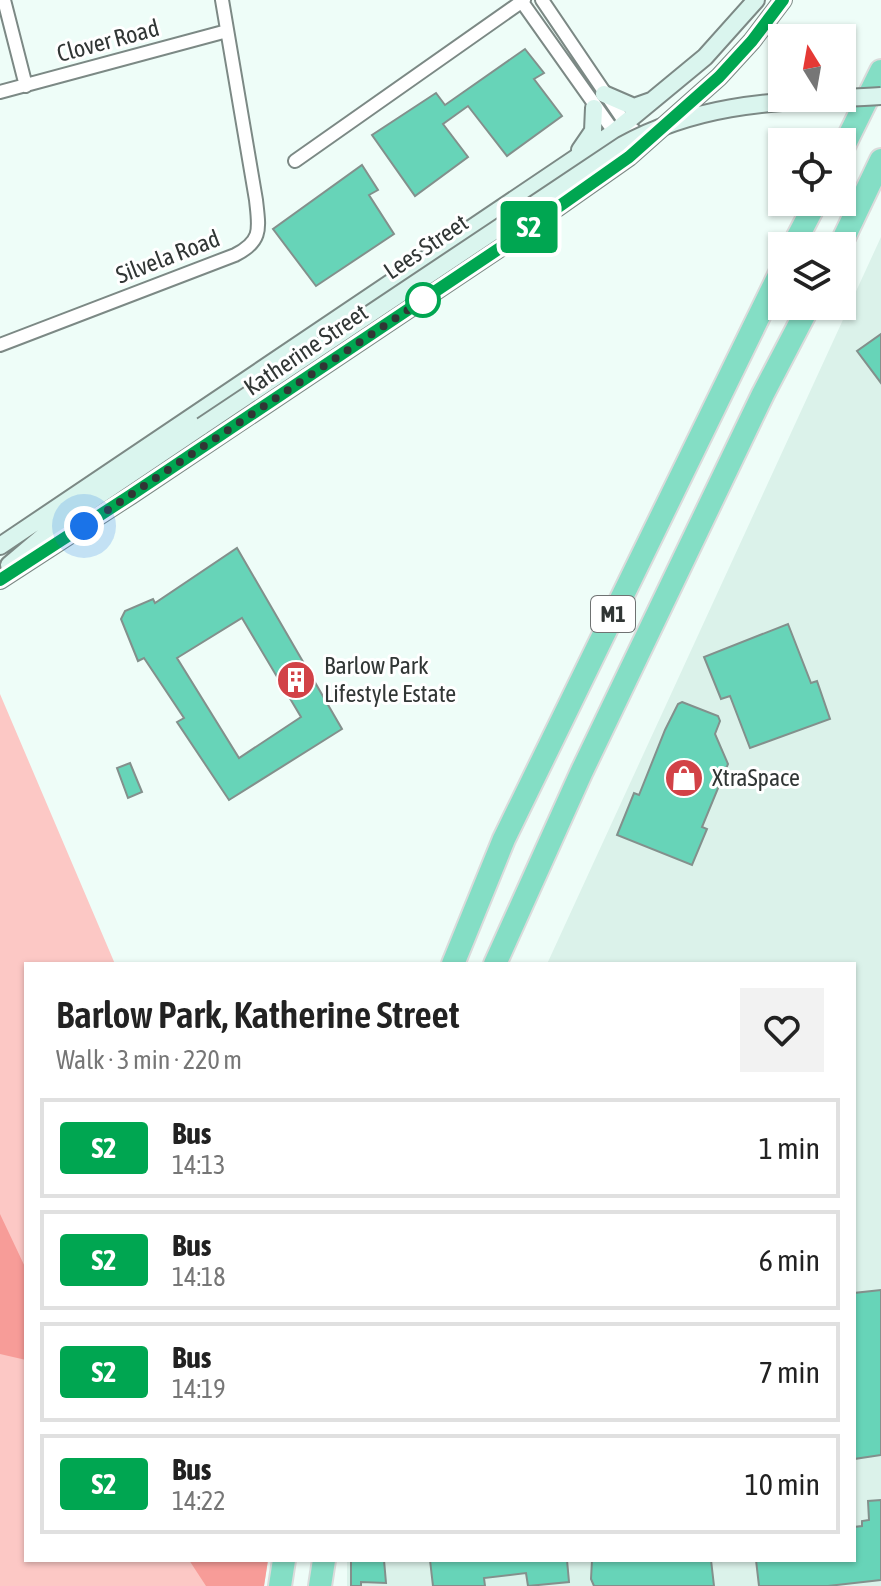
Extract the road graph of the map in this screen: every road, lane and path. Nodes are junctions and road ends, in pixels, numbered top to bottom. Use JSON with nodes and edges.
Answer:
{"nodes":[{"id":1,"x":4,"y":0,"type":"edge"},
{"id":2,"x":222,"y":0,"type":"edge"},
{"id":3,"x":542,"y":0,"type":"edge"},
{"id":4,"x":756,"y":0,"type":"edge"},
{"id":5,"x":783,"y":0,"type":"edge"},
{"id":6,"x":523,"y":1,"type":"edge"},
{"id":7,"x":227,"y":31,"type":"junction"},
{"id":8,"x":881,"y":71,"type":"edge"},
{"id":9,"x":26,"y":86,"type":"junction"},
{"id":10,"x":0,"y":92,"type":"edge"},
{"id":11,"x":881,"y":96,"type":"edge"},
{"id":12,"x":655,"y":100,"type":"junction"},
{"id":13,"x":599,"y":101,"type":"junction"},
{"id":14,"x":853,"y":128,"type":"edge"},
{"id":15,"x":620,"y":129,"type":"junction"},
{"id":16,"x":647,"y":140,"type":"junction"},
{"id":17,"x":633,"y":152,"type":"junction"},
{"id":18,"x":881,"y":160,"type":"edge"},
{"id":19,"x":295,"y":161,"type":"dead end"},
{"id":20,"x":562,"y":168,"type":"junction"},
{"id":21,"x":847,"y":232,"type":"edge"},
{"id":22,"x":768,"y":298,"type":"edge"},
{"id":23,"x":802,"y":320,"type":"edge"},
{"id":24,"x":0,"y":345,"type":"edge"},
{"id":25,"x":0,"y":546,"type":"edge"},
{"id":26,"x":0,"y":571,"type":"edge"},
{"id":27,"x":0,"y":580,"type":"edge"},
{"id":28,"x":454,"y":962,"type":"edge"},
{"id":29,"x":496,"y":962,"type":"edge"},
{"id":30,"x":284,"y":1562,"type":"edge"},
{"id":31,"x":326,"y":1562,"type":"edge"},
{"id":32,"x":327,"y":1562,"type":"edge"},
{"id":33,"x":280,"y":1586,"type":"edge"},
{"id":34,"x":320,"y":1586,"type":"edge"},
{"id":35,"x":329,"y":1586,"type":"edge"}],
"edges":[{"from":1,"to":9,"type":"street"},
{"from":2,"to":7,"type":"street","name":"Silvela Road"},
{"from":3,"to":13,"type":"street"},
{"from":4,"to":12,"type":"main road","name":"Katherine Street"},
{"from":5,"to":16,"type":"main road","name":"Katherine Street"},
{"from":6,"to":13,"type":"street"},
{"from":6,"to":19,"type":"street"},
{"from":7,"to":9,"type":"street","name":"Clover Road"},
{"from":7,"to":24,"type":"street","name":"Silvela Road"},
{"from":8,"to":14,"type":"highway"},
{"from":9,"to":10,"type":"street","name":"Clover Road"},
{"from":11,"to":26,"type":"main road","name":"Lees Street","bridge":true},
{"from":12,"to":13,"type":"main road"},
{"from":12,"to":15,"type":"main road","name":"Katherine Street"},
{"from":13,"to":15,"type":"street"},
{"from":13,"to":20,"type":"main road"},
{"from":15,"to":16,"type":"street"},
{"from":15,"to":17,"type":"street"},
{"from":15,"to":20,"type":"main road","name":"Katherine Street"},
{"from":16,"to":17,"type":"main road","name":"Katherine Street"},
{"from":17,"to":27,"type":"main road","name":"Katherine Street"},
{"from":18,"to":21,"type":"highway"},
{"from":20,"to":25,"type":"main road","name":"Katherine Street"},
{"from":22,"to":28,"type":"highway","number":"M1"},
{"from":23,"to":29,"type":"highway","number":"M1"},
{"from":30,"to":33,"type":"highway"},
{"from":31,"to":34,"type":"highway"},
{"from":32,"to":35,"type":"highway"}]}
